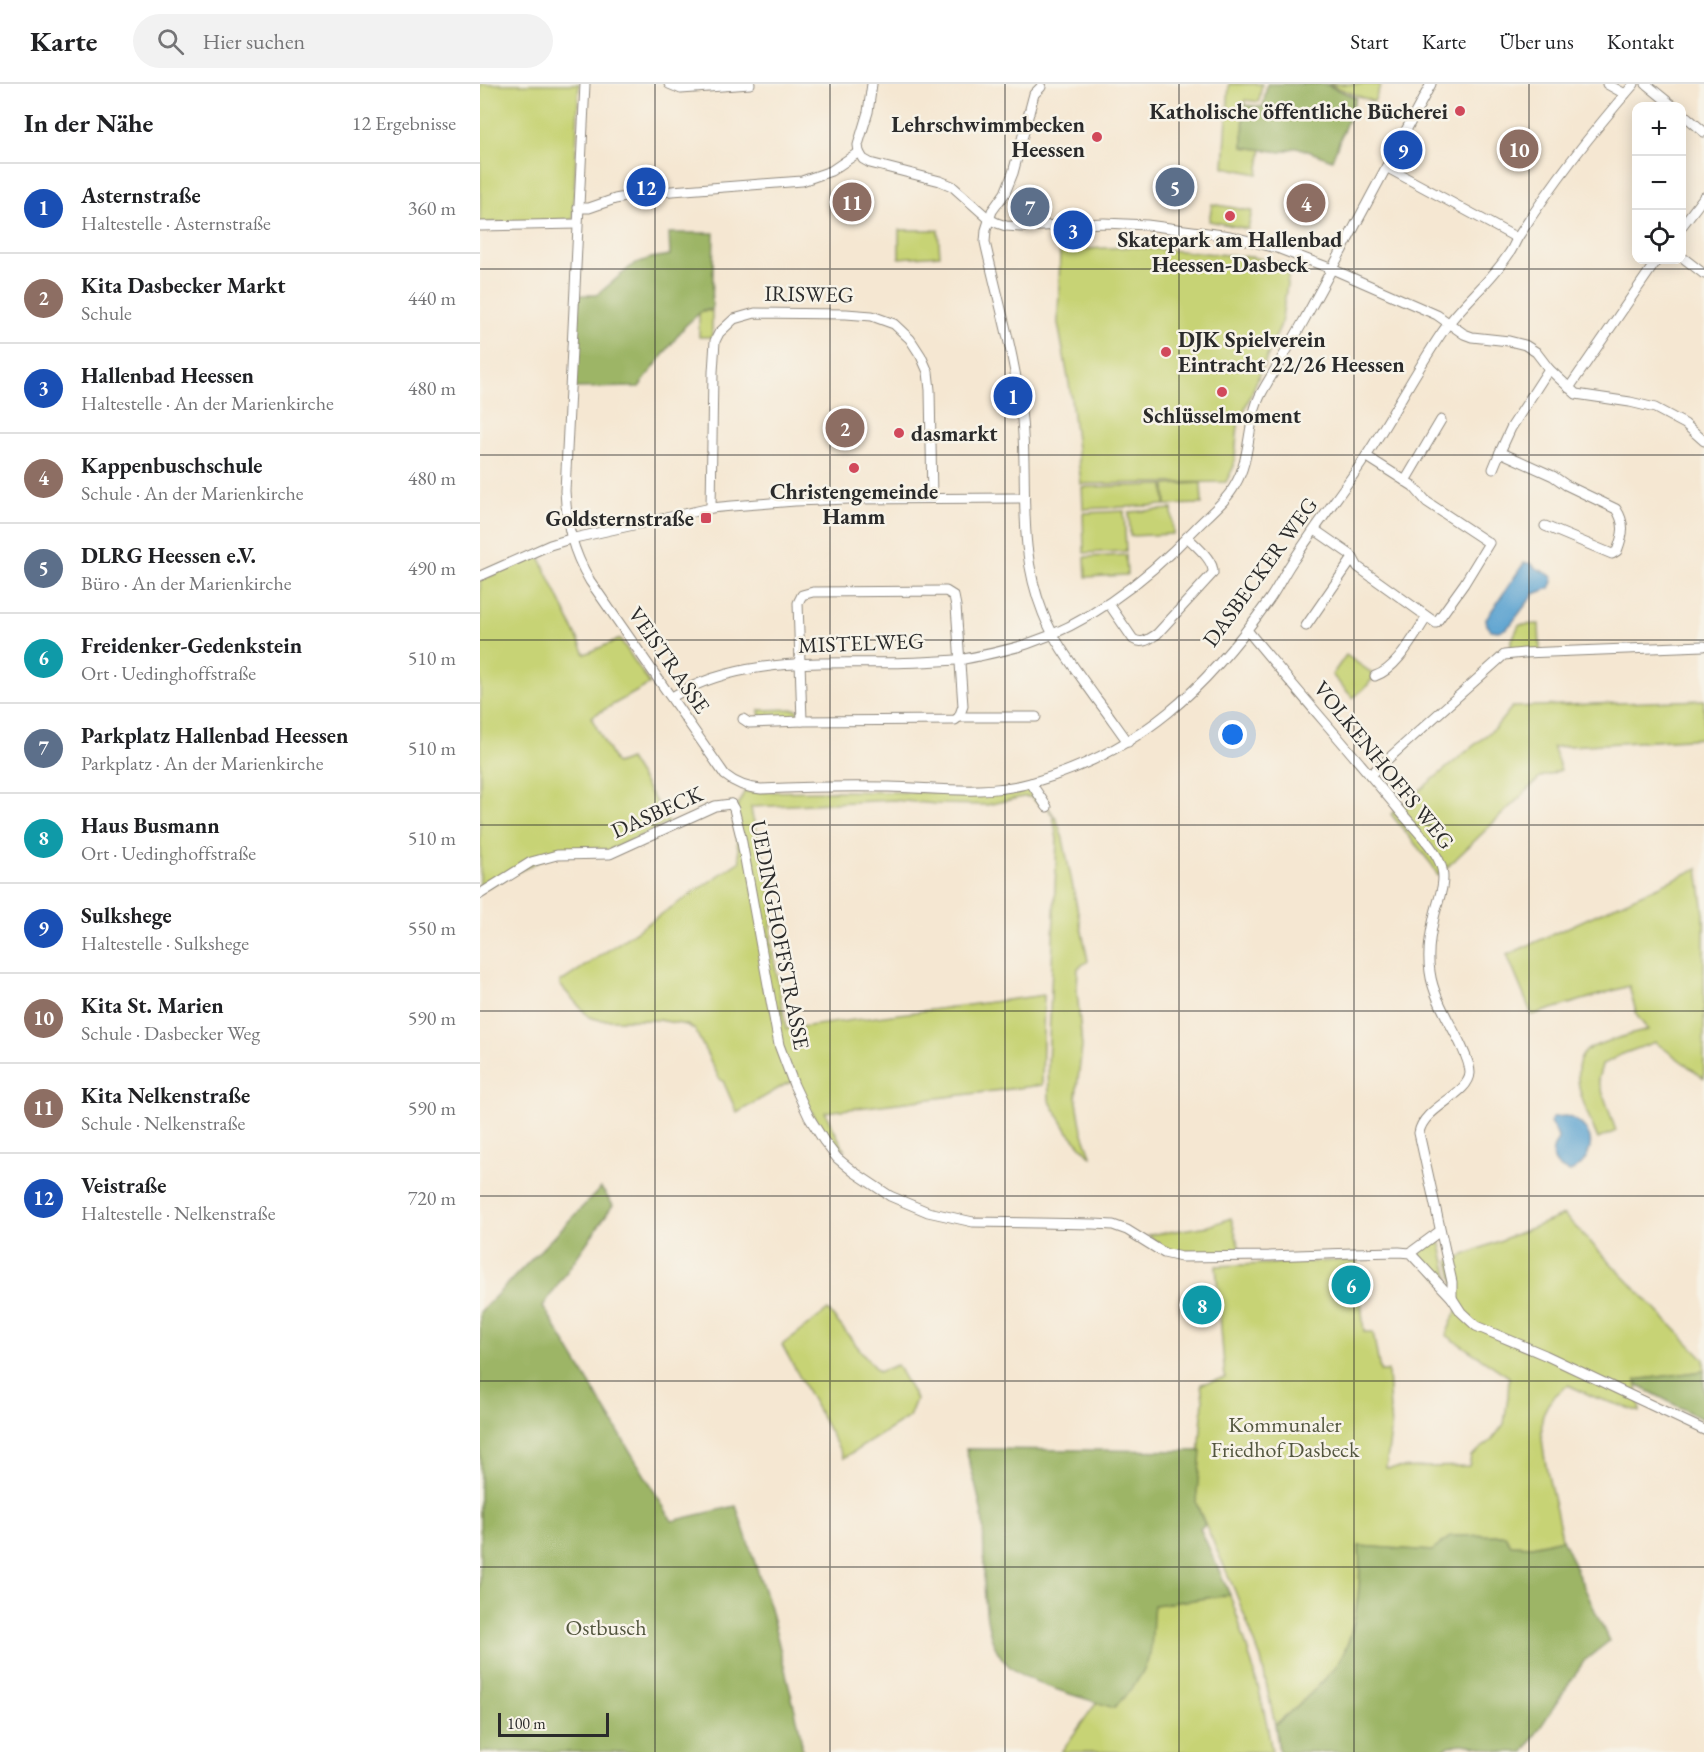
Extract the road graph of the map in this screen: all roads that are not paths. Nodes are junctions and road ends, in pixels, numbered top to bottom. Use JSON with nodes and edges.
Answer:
{"nodes":[{"id":1,"x":585,"y":84,"type":"edge"},
{"id":2,"x":669,"y":84,"type":"edge"},
{"id":3,"x":750,"y":84,"type":"edge"},
{"id":4,"x":872,"y":84,"type":"edge"},
{"id":5,"x":1431,"y":84,"type":"edge"},
{"id":6,"x":1607,"y":84,"type":"edge"},
{"id":7,"x":1634,"y":84,"type":"edge"},
{"id":8,"x":1646,"y":84,"type":"edge"},
{"id":9,"x":1041,"y":87,"type":"dead end"},
{"id":10,"x":1625,"y":94,"type":"junction"},
{"id":11,"x":1668,"y":102,"type":"edge"},
{"id":12,"x":1686,"y":116,"type":"edge"},
{"id":13,"x":1704,"y":132,"type":"edge"},
{"id":14,"x":859,"y":152,"type":"junction"},
{"id":15,"x":1386,"y":166,"type":"junction"},
{"id":16,"x":1704,"y":197,"type":"edge"},
{"id":17,"x":578,"y":208,"type":"junction"},
{"id":18,"x":989,"y":219,"type":"junction"},
{"id":19,"x":1686,"y":221,"type":"edge"},
{"id":20,"x":577,"y":224,"type":"junction"},
{"id":21,"x":480,"y":226,"type":"edge"},
{"id":22,"x":1517,"y":238,"type":"junction"},
{"id":23,"x":1686,"y":260,"type":"edge"},
{"id":24,"x":1654,"y":264,"type":"edge"},
{"id":25,"x":1332,"y":269,"type":"junction"},
{"id":26,"x":1704,"y":274,"type":"edge"},
{"id":27,"x":1449,"y":324,"type":"junction"},
{"id":28,"x":1549,"y":369,"type":"junction"},
{"id":29,"x":1569,"y":388,"type":"junction"},
{"id":30,"x":1441,"y":420,"type":"dead end"},
{"id":31,"x":1704,"y":441,"type":"edge"},
{"id":32,"x":1500,"y":453,"type":"junction"},
{"id":33,"x":1366,"y":456,"type":"junction"},
{"id":34,"x":1493,"y":469,"type":"dead end"},
{"id":35,"x":1405,"y":481,"type":"junction"},
{"id":36,"x":932,"y":498,"type":"junction"},
{"id":37,"x":1023,"y":498,"type":"junction"},
{"id":38,"x":711,"y":508,"type":"junction"},
{"id":39,"x":1545,"y":526,"type":"dead end"},
{"id":40,"x":1315,"y":530,"type":"junction"},
{"id":41,"x":1187,"y":537,"type":"junction"},
{"id":42,"x":570,"y":538,"type":"junction"},
{"id":43,"x":1353,"y":558,"type":"junction"},
{"id":44,"x":480,"y":576,"type":"edge"},
{"id":45,"x":1108,"y":604,"type":"junction"},
{"id":46,"x":1427,"y":617,"type":"junction"},
{"id":47,"x":1306,"y":626,"type":"dead end"},
{"id":48,"x":1246,"y":630,"type":"junction"},
{"id":49,"x":1053,"y":633,"type":"junction"},
{"id":50,"x":1704,"y":646,"type":"edge"},
{"id":51,"x":960,"y":659,"type":"junction"},
{"id":52,"x":800,"y":664,"type":"junction"},
{"id":53,"x":1375,"y":676,"type":"dead end"},
{"id":54,"x":672,"y":697,"type":"junction"},
{"id":55,"x":959,"y":717,"type":"junction"},
{"id":56,"x":1036,"y":717,"type":"dead end"},
{"id":57,"x":743,"y":719,"type":"dead end"},
{"id":58,"x":802,"y":721,"type":"junction"},
{"id":59,"x":1128,"y":742,"type":"junction"},
{"id":60,"x":1370,"y":775,"type":"junction"},
{"id":61,"x":1032,"y":783,"type":"junction"},
{"id":62,"x":736,"y":794,"type":"junction"},
{"id":63,"x":1047,"y":807,"type":"dead end"},
{"id":64,"x":480,"y":894,"type":"edge"},
{"id":65,"x":1440,"y":1231,"type":"junction"},
{"id":66,"x":1410,"y":1253,"type":"junction"},
{"id":67,"x":1452,"y":1298,"type":"junction"},
{"id":68,"x":1704,"y":1430,"type":"edge"}],
"edges":[{"from":1,"to":17,"type":"street","name":"VEISTRASSE"},
{"from":2,"to":3,"type":"street"},
{"from":4,"to":14,"type":"street"},
{"from":5,"to":15,"type":"street","name":"MISTELWEG"},
{"from":6,"to":10,"type":"street"},
{"from":7,"to":10,"type":"street","name":"DASBECKER WEG"},
{"from":8,"to":11,"type":"street"},
{"from":9,"to":18,"type":"street"},
{"from":10,"to":22,"type":"street","name":"DASBECKER WEG"},
{"from":12,"to":13,"type":"street"},
{"from":14,"to":17,"type":"street"},
{"from":14,"to":18,"type":"street"},
{"from":15,"to":22,"type":"street"},
{"from":15,"to":25,"type":"street","name":"MISTELWEG"},
{"from":16,"to":19,"type":"street"},
{"from":17,"to":20,"type":"street","name":"VEISTRASSE"},
{"from":18,"to":25,"type":"street"},
{"from":18,"to":37,"type":"street"},
{"from":20,"to":21,"type":"street"},
{"from":20,"to":42,"type":"street","name":"VEISTRASSE"},
{"from":22,"to":27,"type":"street","name":"DASBECKER WEG"},
{"from":23,"to":26,"type":"street"},
{"from":24,"to":29,"type":"street"},
{"from":25,"to":27,"type":"street"},
{"from":25,"to":41,"type":"street","name":"MISTELWEG"},
{"from":27,"to":28,"type":"street"},
{"from":27,"to":33,"type":"street","name":"DASBECKER WEG"},
{"from":28,"to":29,"type":"street"},
{"from":28,"to":32,"type":"street"},
{"from":29,"to":31,"type":"street"},
{"from":30,"to":35,"type":"street"},
{"from":32,"to":34,"type":"street"},
{"from":32,"to":39,"type":"street"},
{"from":33,"to":35,"type":"street"},
{"from":33,"to":40,"type":"street","name":"DASBECKER WEG"},
{"from":35,"to":46,"type":"street"},
{"from":36,"to":37,"type":"street"},
{"from":36,"to":38,"type":"street"},
{"from":36,"to":38,"type":"street","name":"IRISWEG"},
{"from":37,"to":49,"type":"street"},
{"from":38,"to":42,"type":"street"},
{"from":40,"to":43,"type":"street"},
{"from":40,"to":48,"type":"street","name":"DASBECKER WEG"},
{"from":41,"to":45,"type":"street","name":"MISTELWEG"},
{"from":41,"to":45,"type":"street"},
{"from":42,"to":44,"type":"street"},
{"from":42,"to":54,"type":"street","name":"VEISTRASSE"},
{"from":43,"to":46,"type":"street"},
{"from":43,"to":47,"type":"street"},
{"from":45,"to":49,"type":"street","name":"MISTELWEG"},
{"from":46,"to":53,"type":"street"},
{"from":48,"to":59,"type":"street","name":"DASBECKER WEG"},
{"from":48,"to":60,"type":"street","name":"VOLKENHOFFS WEG"},
{"from":49,"to":51,"type":"street","name":"MISTELWEG"},
{"from":49,"to":59,"type":"street"},
{"from":50,"to":60,"type":"street"},
{"from":51,"to":52,"type":"street","name":"MISTELWEG"},
{"from":51,"to":52,"type":"street"},
{"from":51,"to":55,"type":"street"},
{"from":52,"to":54,"type":"street","name":"MISTELWEG"},
{"from":52,"to":58,"type":"street"},
{"from":54,"to":62,"type":"street","name":"VEISTRASSE"},
{"from":55,"to":56,"type":"street"},
{"from":55,"to":58,"type":"street"},
{"from":57,"to":58,"type":"street"},
{"from":59,"to":61,"type":"street","name":"DASBECKER WEG"},
{"from":60,"to":65,"type":"street","name":"VOLKENHOFFS WEG"},
{"from":61,"to":62,"type":"street","name":"DASBECKER WEG"},
{"from":61,"to":63,"type":"street"},
{"from":62,"to":64,"type":"street","name":"DASBECK"},
{"from":62,"to":66,"type":"street","name":"UEDINGHOFFSTRASSE"},
{"from":65,"to":66,"type":"street"},
{"from":65,"to":67,"type":"street"},
{"from":66,"to":67,"type":"street"},
{"from":67,"to":68,"type":"street"}]}
